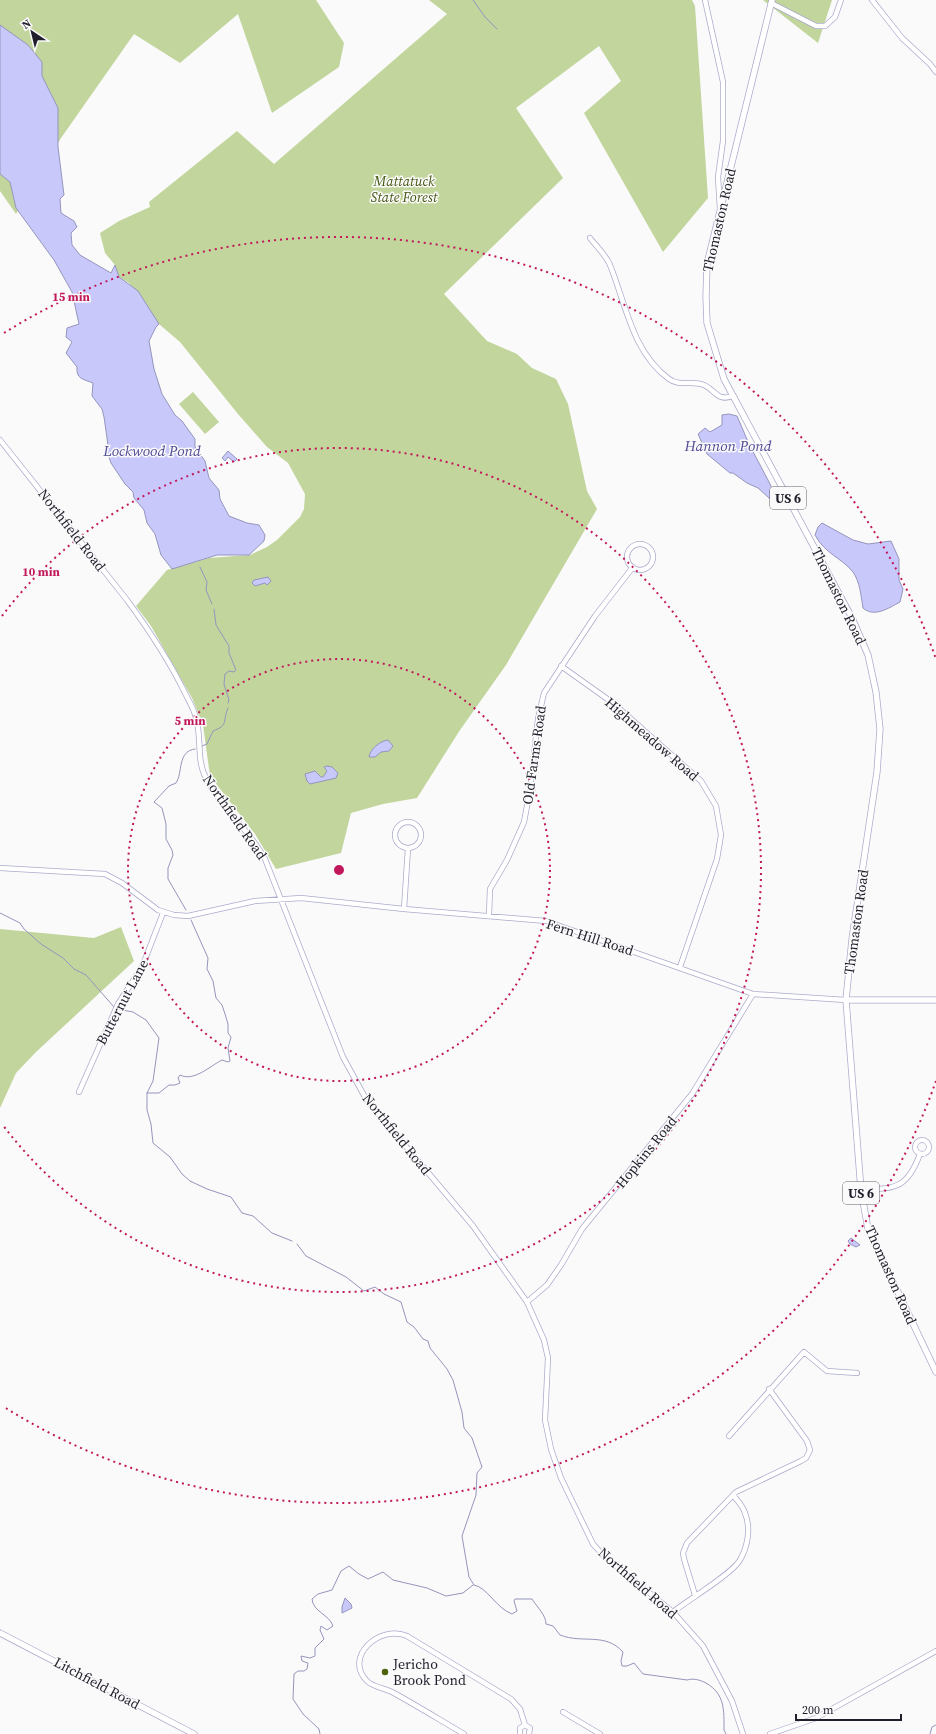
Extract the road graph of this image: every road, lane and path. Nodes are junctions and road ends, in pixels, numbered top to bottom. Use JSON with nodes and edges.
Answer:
{"nodes":[{"id":1,"x":705,"y":0,"type":"edge"},
{"id":2,"x":841,"y":0,"type":"edge"},
{"id":3,"x":872,"y":0,"type":"edge"},
{"id":4,"x":771,"y":2,"type":"edge"},
{"id":5,"x":936,"y":72,"type":"edge"},
{"id":6,"x":720,"y":210,"type":"junction"},
{"id":7,"x":590,"y":238,"type":"dead end"},
{"id":8,"x":732,"y":396,"type":"junction"},
{"id":9,"x":0,"y":440,"type":"edge"},
{"id":10,"x":633,"y":567,"type":"junction"},
{"id":11,"x":561,"y":666,"type":"junction"},
{"id":12,"x":408,"y":848,"type":"junction"},
{"id":13,"x":0,"y":868,"type":"edge"},
{"id":14,"x":281,"y":898,"type":"junction"},
{"id":15,"x":404,"y":909,"type":"junction"},
{"id":16,"x":163,"y":913,"type":"junction"},
{"id":17,"x":489,"y":915,"type":"junction"},
{"id":18,"x":680,"y":967,"type":"junction"},
{"id":19,"x":753,"y":994,"type":"junction"},
{"id":20,"x":846,"y":1000,"type":"junction"},
{"id":21,"x":936,"y":1000,"type":"edge"},
{"id":22,"x":79,"y":1092,"type":"dead end"},
{"id":23,"x":920,"y":1154,"type":"dead end"},
{"id":24,"x":861,"y":1190,"type":"junction"},
{"id":25,"x":527,"y":1302,"type":"junction"},
{"id":26,"x":936,"y":1372,"type":"edge"},
{"id":27,"x":857,"y":1373,"type":"dead end"},
{"id":28,"x":768,"y":1389,"type":"junction"},
{"id":29,"x":729,"y":1436,"type":"dead end"},
{"id":30,"x":733,"y":1495,"type":"junction"},
{"id":31,"x":695,"y":1595,"type":"junction"},
{"id":32,"x":673,"y":1612,"type":"junction"},
{"id":33,"x":0,"y":1633,"type":"edge"},
{"id":34,"x":936,"y":1652,"type":"edge"},
{"id":35,"x":563,"y":1712,"type":"dead end"},
{"id":36,"x":525,"y":1725,"type":"junction"},
{"id":37,"x":194,"y":1734,"type":"edge"},
{"id":38,"x":464,"y":1734,"type":"edge"},
{"id":39,"x":520,"y":1734,"type":"edge"},
{"id":40,"x":530,"y":1734,"type":"edge"},
{"id":41,"x":600,"y":1734,"type":"edge"},
{"id":42,"x":743,"y":1734,"type":"edge"},
{"id":43,"x":748,"y":1734,"type":"edge"},
{"id":44,"x":770,"y":1734,"type":"edge"}],
"edges":[{"from":1,"to":6,"type":"street"},
{"from":2,"to":4,"type":"street"},
{"from":3,"to":5,"type":"street"},
{"from":4,"to":6,"type":"main road","name":"Thomaston Road","number":"US 6"},
{"from":6,"to":8,"type":"main road","name":"Thomaston Road","number":"US 6"},
{"from":7,"to":8,"type":"street"},
{"from":8,"to":20,"type":"main road","name":"Thomaston Road","number":"US 6"},
{"from":9,"to":14,"type":"street","name":"Northfield Road"},
{"from":10,"to":10,"type":"street"},
{"from":10,"to":11,"type":"street","name":"Old Farms Road"},
{"from":11,"to":17,"type":"street","name":"Old Farms Road"},
{"from":11,"to":18,"type":"street","name":"Highmeadow Road"},
{"from":12,"to":12,"type":"street"},
{"from":12,"to":15,"type":"street"},
{"from":13,"to":16,"type":"street"},
{"from":14,"to":15,"type":"street","name":"Fern Hill Road"},
{"from":14,"to":16,"type":"street","name":"Fern Hill Road"},
{"from":14,"to":25,"type":"street","name":"Northfield Road"},
{"from":15,"to":17,"type":"street","name":"Fern Hill Road"},
{"from":16,"to":22,"type":"street","name":"Butternut Lane"},
{"from":17,"to":18,"type":"street","name":"Fern Hill Road"},
{"from":18,"to":19,"type":"street","name":"Fern Hill Road"},
{"from":19,"to":20,"type":"street","name":"Fern Hill Road"},
{"from":19,"to":25,"type":"street","name":"Hopkins Road"},
{"from":20,"to":21,"type":"main road"},
{"from":20,"to":24,"type":"main road","name":"Thomaston Road","number":"US 6"},
{"from":23,"to":24,"type":"street"},
{"from":24,"to":26,"type":"main road","name":"Thomaston Road","number":"US 6"},
{"from":25,"to":32,"type":"street","name":"Northfield Road"},
{"from":27,"to":28,"type":"street"},
{"from":28,"to":29,"type":"street"},
{"from":28,"to":30,"type":"street"},
{"from":30,"to":31,"type":"street"},
{"from":30,"to":31,"type":"street"},
{"from":31,"to":32,"type":"street"},
{"from":32,"to":42,"type":"street","name":"Northfield Road"},
{"from":33,"to":37,"type":"main road","name":"Litchfield Road"},
{"from":34,"to":44,"type":"street"},
{"from":35,"to":41,"type":"street"},
{"from":36,"to":38,"type":"street"},
{"from":36,"to":39,"type":"street"},
{"from":36,"to":40,"type":"street"},
{"from":42,"to":43,"type":"street"}]}
